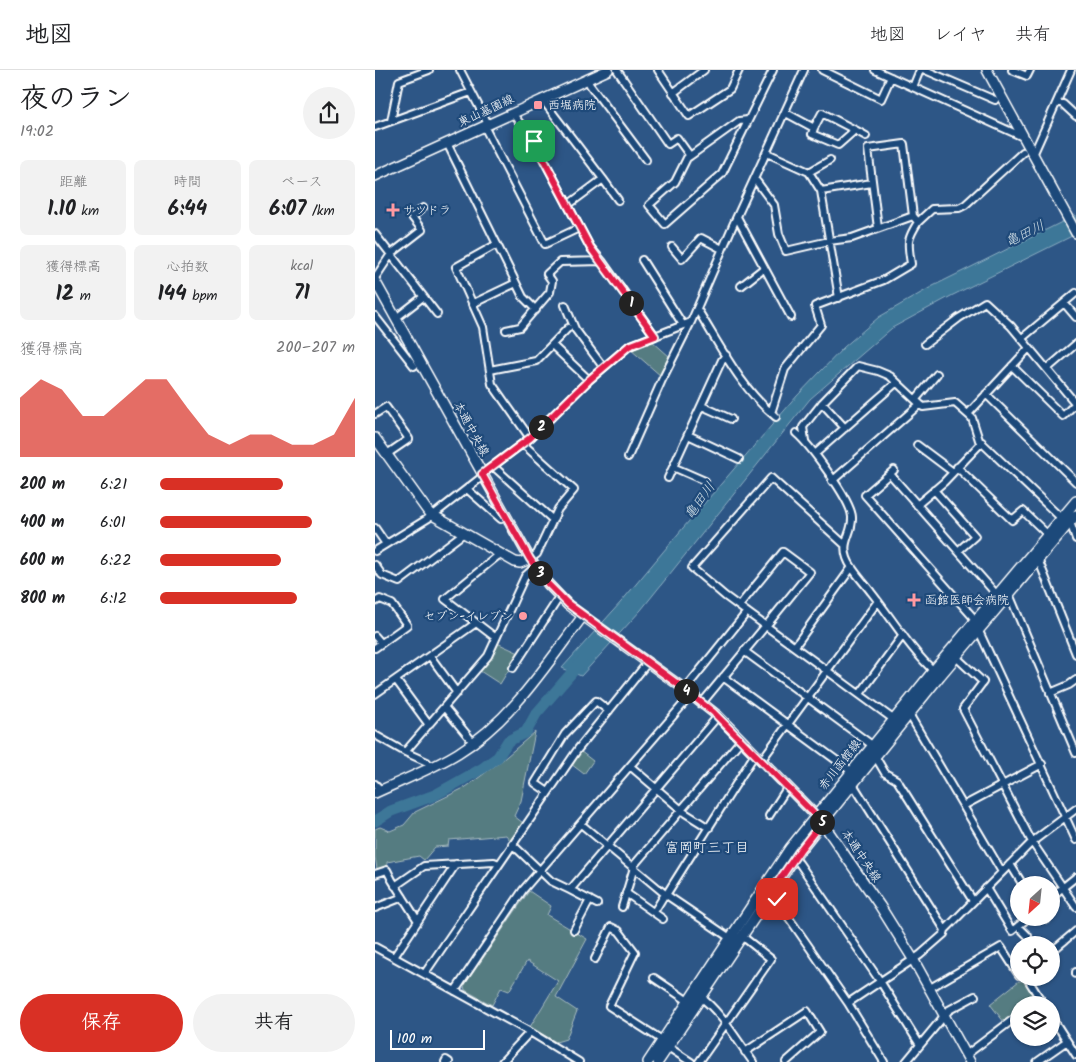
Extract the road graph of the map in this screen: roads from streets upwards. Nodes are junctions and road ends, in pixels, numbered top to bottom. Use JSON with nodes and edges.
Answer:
{"nodes":[{"id":1,"x":429,"y":70,"type":"edge"},
{"id":2,"x":460,"y":70,"type":"edge"},
{"id":3,"x":617,"y":70,"type":"edge"},
{"id":4,"x":658,"y":70,"type":"edge"},
{"id":5,"x":705,"y":70,"type":"edge"},
{"id":6,"x":739,"y":70,"type":"edge"},
{"id":7,"x":773,"y":70,"type":"edge"},
{"id":8,"x":805,"y":70,"type":"edge"},
{"id":9,"x":822,"y":70,"type":"edge"},
{"id":10,"x":875,"y":70,"type":"edge"},
{"id":11,"x":920,"y":70,"type":"edge"},
{"id":12,"x":925,"y":70,"type":"edge"},
{"id":13,"x":987,"y":70,"type":"edge"},
{"id":14,"x":1012,"y":70,"type":"edge"},
{"id":15,"x":1029,"y":70,"type":"edge"},
{"id":16,"x":1071,"y":70,"type":"edge"},
{"id":17,"x":605,"y":71,"type":"edge"},
{"id":18,"x":1076,"y":74,"type":"edge"},
{"id":19,"x":891,"y":77,"type":"junction"},
{"id":20,"x":587,"y":79,"type":"junction"},
{"id":21,"x":913,"y":87,"type":"junction"},
{"id":22,"x":471,"y":92,"type":"junction"},
{"id":23,"x":673,"y":93,"type":"junction"},
{"id":24,"x":542,"y":99,"type":"junction"},
{"id":25,"x":995,"y":100,"type":"dead end"},
{"id":26,"x":1057,"y":102,"type":"junction"},
{"id":27,"x":512,"y":113,"type":"junction"},
{"id":28,"x":786,"y":113,"type":"junction"},
{"id":29,"x":1076,"y":116,"type":"edge"},
{"id":30,"x":748,"y":120,"type":"junction"},
{"id":31,"x":391,"y":121,"type":"junction"},
{"id":32,"x":486,"y":125,"type":"junction"},
{"id":33,"x":375,"y":127,"type":"edge"},
{"id":34,"x":813,"y":128,"type":"junction"},
{"id":35,"x":855,"y":130,"type":"junction"},
{"id":36,"x":866,"y":136,"type":"dead end"},
{"id":37,"x":1024,"y":138,"type":"junction"},
{"id":38,"x":447,"y":143,"type":"junction"},
{"id":39,"x":1023,"y":152,"type":"dead end"},
{"id":40,"x":767,"y":153,"type":"junction"},
{"id":41,"x":1033,"y":155,"type":"junction"},
{"id":42,"x":690,"y":156,"type":"junction"},
{"id":43,"x":646,"y":160,"type":"dead end"},
{"id":44,"x":830,"y":160,"type":"dead end"},
{"id":45,"x":809,"y":172,"type":"junction"},
{"id":46,"x":375,"y":175,"type":"edge"},
{"id":47,"x":603,"y":179,"type":"junction"},
{"id":48,"x":757,"y":182,"type":"dead end"},
{"id":49,"x":872,"y":183,"type":"junction"},
{"id":50,"x":821,"y":191,"type":"junction"},
{"id":51,"x":618,"y":200,"type":"dead end"},
{"id":52,"x":568,"y":205,"type":"junction"},
{"id":53,"x":423,"y":208,"type":"dead end"},
{"id":54,"x":913,"y":216,"type":"junction"},
{"id":55,"x":737,"y":217,"type":"junction"},
{"id":56,"x":919,"y":222,"type":"junction"},
{"id":57,"x":579,"y":228,"type":"junction"},
{"id":58,"x":878,"y":228,"type":"junction"},
{"id":59,"x":1076,"y":233,"type":"edge"},
{"id":60,"x":375,"y":234,"type":"edge"},
{"id":61,"x":829,"y":241,"type":"junction"},
{"id":62,"x":497,"y":244,"type":"junction"},
{"id":63,"x":672,"y":246,"type":"dead end"},
{"id":64,"x":722,"y":249,"type":"junction"},
{"id":65,"x":391,"y":254,"type":"junction"},
{"id":66,"x":642,"y":260,"type":"dead end"},
{"id":67,"x":602,"y":261,"type":"junction"},
{"id":68,"x":764,"y":268,"type":"junction"},
{"id":69,"x":375,"y":279,"type":"edge"},
{"id":70,"x":516,"y":283,"type":"junction"},
{"id":71,"x":741,"y":286,"type":"dead end"},
{"id":72,"x":1076,"y":293,"type":"edge"},
{"id":73,"x":423,"y":297,"type":"junction"},
{"id":74,"x":839,"y":298,"type":"junction"},
{"id":75,"x":472,"y":304,"type":"junction"},
{"id":76,"x":1064,"y":304,"type":"junction"},
{"id":77,"x":565,"y":305,"type":"dead end"},
{"id":78,"x":697,"y":309,"type":"junction"},
{"id":79,"x":536,"y":310,"type":"junction"},
{"id":80,"x":437,"y":314,"type":"dead end"},
{"id":81,"x":375,"y":316,"type":"edge"},
{"id":82,"x":791,"y":317,"type":"dead end"},
{"id":83,"x":1076,"y":317,"type":"edge"},
{"id":84,"x":396,"y":318,"type":"junction"},
{"id":85,"x":691,"y":322,"type":"junction"},
{"id":86,"x":683,"y":326,"type":"junction"},
{"id":87,"x":569,"y":328,"type":"dead end"},
{"id":88,"x":506,"y":330,"type":"dead end"},
{"id":89,"x":655,"y":336,"type":"junction"},
{"id":90,"x":1021,"y":339,"type":"junction"},
{"id":91,"x":552,"y":344,"type":"junction"},
{"id":92,"x":925,"y":344,"type":"dead end"},
{"id":93,"x":1076,"y":344,"type":"edge"},
{"id":94,"x":1029,"y":348,"type":"junction"},
{"id":95,"x":726,"y":355,"type":"junction"},
{"id":96,"x":414,"y":366,"type":"dead end"},
{"id":97,"x":605,"y":366,"type":"junction"},
{"id":98,"x":1012,"y":366,"type":"junction"},
{"id":99,"x":1047,"y":369,"type":"junction"},
{"id":100,"x":489,"y":370,"type":"junction"},
{"id":101,"x":937,"y":374,"type":"dead end"},
{"id":102,"x":589,"y":380,"type":"junction"},
{"id":103,"x":897,"y":383,"type":"junction"},
{"id":104,"x":986,"y":394,"type":"junction"},
{"id":105,"x":1075,"y":400,"type":"edge"},
{"id":106,"x":918,"y":402,"type":"junction"},
{"id":107,"x":823,"y":403,"type":"junction"},
{"id":108,"x":701,"y":406,"type":"junction"},
{"id":109,"x":375,"y":414,"type":"edge"},
{"id":110,"x":968,"y":414,"type":"junction"},
{"id":111,"x":731,"y":420,"type":"dead end"},
{"id":112,"x":845,"y":428,"type":"junction"},
{"id":113,"x":796,"y":433,"type":"dead end"},
{"id":114,"x":688,"y":435,"type":"junction"},
{"id":115,"x":375,"y":438,"type":"edge"},
{"id":116,"x":530,"y":438,"type":"junction"},
{"id":117,"x":805,"y":442,"type":"junction"},
{"id":118,"x":981,"y":442,"type":"junction"},
{"id":119,"x":523,"y":444,"type":"junction"},
{"id":120,"x":917,"y":446,"type":"dead end"},
{"id":121,"x":387,"y":454,"type":"junction"},
{"id":122,"x":815,"y":454,"type":"junction"},
{"id":123,"x":628,"y":457,"type":"dead end"},
{"id":124,"x":739,"y":459,"type":"dead end"},
{"id":125,"x":493,"y":466,"type":"junction"},
{"id":126,"x":673,"y":467,"type":"junction"},
{"id":127,"x":955,"y":470,"type":"junction"},
{"id":128,"x":483,"y":475,"type":"junction"},
{"id":129,"x":668,"y":478,"type":"dead end"},
{"id":130,"x":832,"y":480,"type":"junction"},
{"id":131,"x":705,"y":481,"type":"dead end"},
{"id":132,"x":1076,"y":482,"type":"edge"},
{"id":133,"x":467,"y":489,"type":"junction"},
{"id":134,"x":934,"y":490,"type":"junction"},
{"id":135,"x":1076,"y":501,"type":"edge"},
{"id":136,"x":917,"y":505,"type":"junction"},
{"id":137,"x":433,"y":516,"type":"junction"},
{"id":138,"x":1069,"y":518,"type":"edge"},
{"id":139,"x":501,"y":520,"type":"dead end"},
{"id":140,"x":553,"y":520,"type":"junction"},
{"id":141,"x":375,"y":528,"type":"edge"},
{"id":142,"x":464,"y":534,"type":"junction"},
{"id":143,"x":1047,"y":534,"type":"junction"},
{"id":144,"x":1076,"y":539,"type":"edge"},
{"id":145,"x":386,"y":544,"type":"junction"},
{"id":146,"x":844,"y":544,"type":"junction"},
{"id":147,"x":375,"y":551,"type":"edge"},
{"id":148,"x":958,"y":551,"type":"junction"},
{"id":149,"x":500,"y":554,"type":"junction"},
{"id":150,"x":1038,"y":560,"type":"junction"},
{"id":151,"x":533,"y":563,"type":"junction"},
{"id":152,"x":375,"y":565,"type":"edge"},
{"id":153,"x":852,"y":567,"type":"junction"},
{"id":154,"x":1009,"y":594,"type":"junction"},
{"id":155,"x":997,"y":595,"type":"junction"},
{"id":156,"x":560,"y":596,"type":"junction"},
{"id":157,"x":878,"y":601,"type":"junction"},
{"id":158,"x":375,"y":602,"type":"edge"},
{"id":159,"x":739,"y":606,"type":"junction"},
{"id":160,"x":747,"y":612,"type":"junction"},
{"id":161,"x":583,"y":616,"type":"junction"},
{"id":162,"x":476,"y":623,"type":"junction"},
{"id":163,"x":976,"y":625,"type":"junction"},
{"id":164,"x":764,"y":627,"type":"junction"},
{"id":165,"x":903,"y":635,"type":"junction"},
{"id":166,"x":375,"y":636,"type":"edge"},
{"id":167,"x":496,"y":638,"type":"junction"},
{"id":168,"x":381,"y":643,"type":"junction"},
{"id":169,"x":795,"y":646,"type":"junction"},
{"id":170,"x":375,"y":648,"type":"edge"},
{"id":171,"x":744,"y":651,"type":"junction"},
{"id":172,"x":1076,"y":654,"type":"edge"},
{"id":173,"x":430,"y":656,"type":"junction"},
{"id":174,"x":956,"y":657,"type":"junction"},
{"id":175,"x":648,"y":662,"type":"junction"},
{"id":176,"x":513,"y":668,"type":"dead end"},
{"id":177,"x":827,"y":670,"type":"junction"},
{"id":178,"x":936,"y":673,"type":"junction"},
{"id":179,"x":723,"y":677,"type":"junction"},
{"id":180,"x":396,"y":680,"type":"junction"},
{"id":181,"x":1076,"y":680,"type":"edge"},
{"id":182,"x":689,"y":684,"type":"dead end"},
{"id":183,"x":1051,"y":692,"type":"junction"},
{"id":184,"x":457,"y":693,"type":"junction"},
{"id":185,"x":375,"y":694,"type":"edge"},
{"id":186,"x":691,"y":694,"type":"junction"},
{"id":187,"x":860,"y":694,"type":"junction"},
{"id":188,"x":808,"y":698,"type":"junction"},
{"id":189,"x":702,"y":703,"type":"junction"},
{"id":190,"x":444,"y":708,"type":"junction"},
{"id":191,"x":609,"y":711,"type":"junction"},
{"id":192,"x":909,"y":714,"type":"junction"},
{"id":193,"x":718,"y":716,"type":"junction"},
{"id":194,"x":893,"y":719,"type":"junction"},
{"id":195,"x":429,"y":725,"type":"junction"},
{"id":196,"x":788,"y":725,"type":"junction"},
{"id":197,"x":375,"y":735,"type":"edge"},
{"id":198,"x":741,"y":740,"type":"junction"},
{"id":199,"x":473,"y":742,"type":"junction"},
{"id":200,"x":872,"y":745,"type":"junction"},
{"id":201,"x":405,"y":752,"type":"junction"},
{"id":202,"x":1076,"y":753,"type":"edge"},
{"id":203,"x":875,"y":756,"type":"junction"},
{"id":204,"x":758,"y":758,"type":"junction"},
{"id":205,"x":1041,"y":764,"type":"junction"},
{"id":206,"x":630,"y":766,"type":"junction"},
{"id":207,"x":431,"y":767,"type":"junction"},
{"id":208,"x":851,"y":771,"type":"junction"},
{"id":209,"x":853,"y":784,"type":"junction"},
{"id":210,"x":1002,"y":784,"type":"junction"},
{"id":211,"x":656,"y":788,"type":"junction"},
{"id":212,"x":787,"y":788,"type":"junction"},
{"id":213,"x":377,"y":789,"type":"edge"},
{"id":214,"x":548,"y":792,"type":"junction"},
{"id":215,"x":963,"y":806,"type":"junction"},
{"id":216,"x":1076,"y":809,"type":"edge"},
{"id":217,"x":681,"y":810,"type":"junction"},
{"id":218,"x":769,"y":816,"type":"dead end"},
{"id":219,"x":1065,"y":817,"type":"junction"},
{"id":220,"x":819,"y":819,"type":"junction"},
{"id":221,"x":581,"y":824,"type":"junction"},
{"id":222,"x":709,"y":828,"type":"junction"},
{"id":223,"x":1076,"y":840,"type":"edge"},
{"id":224,"x":1033,"y":842,"type":"junction"},
{"id":225,"x":512,"y":844,"type":"junction"},
{"id":226,"x":606,"y":847,"type":"junction"},
{"id":227,"x":794,"y":858,"type":"junction"},
{"id":228,"x":457,"y":864,"type":"junction"},
{"id":229,"x":499,"y":864,"type":"junction"},
{"id":230,"x":1010,"y":864,"type":"junction"},
{"id":231,"x":540,"y":870,"type":"junction"},
{"id":232,"x":634,"y":870,"type":"junction"},
{"id":233,"x":1002,"y":872,"type":"junction"},
{"id":234,"x":375,"y":874,"type":"edge"},
{"id":235,"x":1017,"y":876,"type":"edge"},
{"id":236,"x":1076,"y":877,"type":"edge"},
{"id":237,"x":395,"y":886,"type":"junction"},
{"id":238,"x":1063,"y":887,"type":"junction"},
{"id":239,"x":986,"y":888,"type":"junction"},
{"id":240,"x":569,"y":890,"type":"junction"},
{"id":241,"x":1060,"y":890,"type":"edge"},
{"id":242,"x":771,"y":892,"type":"junction"},
{"id":243,"x":626,"y":893,"type":"junction"},
{"id":244,"x":665,"y":895,"type":"junction"},
{"id":245,"x":403,"y":898,"type":"junction"},
{"id":246,"x":590,"y":900,"type":"junction"},
{"id":247,"x":973,"y":901,"type":"junction"},
{"id":248,"x":597,"y":904,"type":"dead end"},
{"id":249,"x":621,"y":907,"type":"dead end"},
{"id":250,"x":1076,"y":907,"type":"edge"},
{"id":251,"x":375,"y":908,"type":"edge"},
{"id":252,"x":654,"y":912,"type":"junction"},
{"id":253,"x":663,"y":919,"type":"dead end"},
{"id":254,"x":418,"y":921,"type":"junction"},
{"id":255,"x":1018,"y":926,"type":"joint"},
{"id":256,"x":575,"y":930,"type":"dead end"},
{"id":257,"x":945,"y":930,"type":"junction"},
{"id":258,"x":1076,"y":931,"type":"edge"},
{"id":259,"x":742,"y":936,"type":"junction"},
{"id":260,"x":1027,"y":936,"type":"dead end"},
{"id":261,"x":730,"y":938,"type":"junction"},
{"id":262,"x":1060,"y":944,"type":"edge"},
{"id":263,"x":375,"y":947,"type":"edge"},
{"id":264,"x":394,"y":957,"type":"junction"},
{"id":265,"x":595,"y":959,"type":"dead end"},
{"id":266,"x":913,"y":959,"type":"junction"},
{"id":267,"x":1010,"y":961,"type":"edge"},
{"id":268,"x":425,"y":973,"type":"junction"},
{"id":269,"x":654,"y":978,"type":"dead end"},
{"id":270,"x":880,"y":982,"type":"junction"},
{"id":271,"x":930,"y":988,"type":"junction"},
{"id":272,"x":455,"y":991,"type":"junction"},
{"id":273,"x":698,"y":995,"type":"junction"},
{"id":274,"x":975,"y":996,"type":"dead end"},
{"id":275,"x":688,"y":1001,"type":"junction"},
{"id":276,"x":848,"y":1004,"type":"junction"},
{"id":277,"x":944,"y":1015,"type":"junction"},
{"id":278,"x":1010,"y":1023,"type":"edge"},
{"id":279,"x":725,"y":1024,"type":"junction"},
{"id":280,"x":1060,"y":1031,"type":"edge"},
{"id":281,"x":530,"y":1032,"type":"junction"},
{"id":282,"x":1067,"y":1042,"type":"junction"},
{"id":283,"x":665,"y":1044,"type":"junction"},
{"id":284,"x":920,"y":1045,"type":"junction"},
{"id":285,"x":745,"y":1052,"type":"junction"},
{"id":286,"x":1076,"y":1055,"type":"edge"},
{"id":287,"x":967,"y":1059,"type":"edge"},
{"id":288,"x":445,"y":1062,"type":"edge"},
{"id":289,"x":449,"y":1062,"type":"edge"},
{"id":290,"x":502,"y":1062,"type":"edge"},
{"id":291,"x":579,"y":1062,"type":"edge"},
{"id":292,"x":648,"y":1062,"type":"edge"},
{"id":293,"x":658,"y":1062,"type":"edge"},
{"id":294,"x":691,"y":1062,"type":"edge"},
{"id":295,"x":699,"y":1062,"type":"edge"},
{"id":296,"x":753,"y":1062,"type":"edge"},
{"id":297,"x":786,"y":1062,"type":"edge"},
{"id":298,"x":884,"y":1062,"type":"edge"},
{"id":299,"x":906,"y":1062,"type":"edge"},
{"id":300,"x":1037,"y":1062,"type":"edge"}],
"edges":[{"from":1,"to":31,"type":"street"},
{"from":2,"to":22,"type":"street"},
{"from":3,"to":42,"type":"street"},
{"from":4,"to":23,"type":"street"},
{"from":5,"to":23,"type":"street"},
{"from":6,"to":23,"type":"street"},
{"from":7,"to":30,"type":"street"},
{"from":8,"to":28,"type":"street"},
{"from":9,"to":19,"type":"street"},
{"from":10,"to":19,"type":"street"},
{"from":11,"to":21,"type":"street"},
{"from":12,"to":25,"type":"street"},
{"from":13,"to":37,"type":"street"},
{"from":14,"to":15,"type":"street"},
{"from":16,"to":18,"type":"street"},
{"from":16,"to":26,"type":"street"},
{"from":17,"to":20,"type":"street","name":"東山墓園線"},
{"from":19,"to":21,"type":"street"},
{"from":20,"to":24,"type":"street","name":"東山墓園線"},
{"from":20,"to":43,"type":"street"},
{"from":21,"to":37,"type":"street"},
{"from":22,"to":31,"type":"street"},
{"from":22,"to":32,"type":"street"},
{"from":24,"to":27,"type":"street","name":"東山墓園線"},
{"from":24,"to":47,"type":"street"},
{"from":26,"to":29,"type":"street"},
{"from":26,"to":41,"type":"street"},
{"from":27,"to":32,"type":"street","name":"東山墓園線"},
{"from":27,"to":52,"type":"street"},
{"from":28,"to":34,"type":"street"},
{"from":28,"to":40,"type":"street"},
{"from":30,"to":42,"type":"street"},
{"from":30,"to":42,"type":"street"},
{"from":31,"to":33,"type":"street"},
{"from":32,"to":38,"type":"street","name":"東山墓園線"},
{"from":32,"to":57,"type":"street"},
{"from":34,"to":35,"type":"street"},
{"from":34,"to":35,"type":"street"},
{"from":35,"to":36,"type":"street"},
{"from":37,"to":41,"type":"street"},
{"from":38,"to":46,"type":"street","name":"東山墓園線"},
{"from":38,"to":62,"type":"street"},
{"from":39,"to":56,"type":"street"},
{"from":40,"to":45,"type":"street"},
{"from":40,"to":55,"type":"street"},
{"from":41,"to":59,"type":"street"},
{"from":44,"to":45,"type":"street"},
{"from":45,"to":50,"type":"street"},
{"from":47,"to":51,"type":"street"},
{"from":47,"to":52,"type":"street"},
{"from":48,"to":61,"type":"street"},
{"from":49,"to":50,"type":"street"},
{"from":49,"to":54,"type":"street"},
{"from":49,"to":58,"type":"street"},
{"from":50,"to":61,"type":"street"},
{"from":52,"to":57,"type":"street"},
{"from":53,"to":65,"type":"street"},
{"from":54,"to":56,"type":"street"},
{"from":54,"to":58,"type":"street"},
{"from":55,"to":64,"type":"street"},
{"from":55,"to":68,"type":"street"},
{"from":56,"to":74,"type":"street"},
{"from":57,"to":67,"type":"street"},
{"from":58,"to":61,"type":"street"},
{"from":60,"to":65,"type":"street"},
{"from":61,"to":74,"type":"street"},
{"from":62,"to":70,"type":"street"},
{"from":62,"to":75,"type":"street"},
{"from":63,"to":64,"type":"street"},
{"from":64,"to":78,"type":"street"},
{"from":65,"to":69,"type":"street"},
{"from":65,"to":73,"type":"street"},
{"from":66,"to":86,"type":"street"},
{"from":67,"to":79,"type":"street"},
{"from":67,"to":89,"type":"street"},
{"from":68,"to":71,"type":"street"},
{"from":68,"to":82,"type":"street"},
{"from":69,"to":84,"type":"street","name":"本通中央線"},
{"from":70,"to":75,"type":"street"},
{"from":70,"to":79,"type":"street"},
{"from":72,"to":76,"type":"street"},
{"from":73,"to":80,"type":"street"},
{"from":73,"to":84,"type":"street"},
{"from":74,"to":95,"type":"street"},
{"from":75,"to":100,"type":"street"},
{"from":76,"to":83,"type":"street"},
{"from":76,"to":90,"type":"street"},
{"from":77,"to":97,"type":"street"},
{"from":78,"to":85,"type":"street"},
{"from":78,"to":95,"type":"street"},
{"from":79,"to":88,"type":"street"},
{"from":81,"to":96,"type":"street"},
{"from":84,"to":128,"type":"street","name":"本通中央線"},
{"from":85,"to":86,"type":"street"},
{"from":85,"to":123,"type":"street"},
{"from":86,"to":89,"type":"street"},
{"from":87,"to":91,"type":"street"},
{"from":89,"to":97,"type":"street"},
{"from":90,"to":92,"type":"street"},
{"from":90,"to":94,"type":"street"},
{"from":91,"to":100,"type":"street"},
{"from":91,"to":102,"type":"street"},
{"from":93,"to":99,"type":"street"},
{"from":94,"to":98,"type":"street"},
{"from":94,"to":99,"type":"street"},
{"from":95,"to":108,"type":"street"},
{"from":97,"to":102,"type":"street"},
{"from":98,"to":104,"type":"street"},
{"from":98,"to":105,"type":"street"},
{"from":99,"to":105,"type":"street"},
{"from":100,"to":116,"type":"street"},
{"from":101,"to":106,"type":"street"},
{"from":102,"to":116,"type":"street"},
{"from":103,"to":106,"type":"street"},
{"from":103,"to":107,"type":"street"},
{"from":103,"to":112,"type":"street"},
{"from":104,"to":110,"type":"street"},
{"from":104,"to":132,"type":"street"},
{"from":106,"to":110,"type":"street"},
{"from":106,"to":130,"type":"street"},
{"from":107,"to":112,"type":"street"},
{"from":107,"to":117,"type":"street"},
{"from":108,"to":111,"type":"street"},
{"from":108,"to":114,"type":"street"},
{"from":109,"to":121,"type":"street"},
{"from":110,"to":118,"type":"street"},
{"from":112,"to":122,"type":"street"},
{"from":113,"to":117,"type":"street"},
{"from":114,"to":124,"type":"street"},
{"from":114,"to":126,"type":"street"},
{"from":115,"to":121,"type":"street"},
{"from":116,"to":119,"type":"street"},
{"from":117,"to":122,"type":"street"},
{"from":118,"to":127,"type":"street"},
{"from":118,"to":138,"type":"street"},
{"from":119,"to":125,"type":"street"},
{"from":119,"to":140,"type":"street"},
{"from":120,"to":127,"type":"street"},
{"from":121,"to":137,"type":"street"},
{"from":122,"to":130,"type":"street"},
{"from":125,"to":128,"type":"street"},
{"from":125,"to":140,"type":"street"},
{"from":126,"to":129,"type":"street"},
{"from":126,"to":131,"type":"street"},
{"from":127,"to":134,"type":"street"},
{"from":127,"to":143,"type":"street"},
{"from":128,"to":133,"type":"street"},
{"from":128,"to":151,"type":"street","name":"本通中央線"},
{"from":130,"to":146,"type":"street"},
{"from":133,"to":137,"type":"street"},
{"from":133,"to":139,"type":"street"},
{"from":134,"to":136,"type":"street"},
{"from":134,"to":148,"type":"street"},
{"from":135,"to":138,"type":"street","name":"赤川函館線"},
{"from":136,"to":148,"type":"street"},
{"from":136,"to":163,"type":"street"},
{"from":137,"to":142,"type":"street"},
{"from":137,"to":145,"type":"street"},
{"from":138,"to":143,"type":"street","name":"赤川函館線"},
{"from":138,"to":144,"type":"street"},
{"from":138,"to":150,"type":"street","name":"赤川函館線"},
{"from":140,"to":151,"type":"street"},
{"from":141,"to":145,"type":"street"},
{"from":142,"to":149,"type":"street"},
{"from":142,"to":152,"type":"street"},
{"from":143,"to":155,"type":"street","name":"赤川函館線"},
{"from":145,"to":147,"type":"street"},
{"from":146,"to":153,"type":"street"},
{"from":146,"to":159,"type":"street"},
{"from":148,"to":155,"type":"street"},
{"from":149,"to":151,"type":"street"},
{"from":149,"to":162,"type":"street"},
{"from":150,"to":154,"type":"street","name":"赤川函館線"},
{"from":150,"to":172,"type":"street"},
{"from":151,"to":156,"type":"street","name":"本通中央線"},
{"from":151,"to":167,"type":"street"},
{"from":153,"to":157,"type":"street"},
{"from":153,"to":169,"type":"street"},
{"from":154,"to":163,"type":"street","name":"赤川函館線"},
{"from":154,"to":183,"type":"street"},
{"from":155,"to":163,"type":"street","name":"赤川函館線"},
{"from":156,"to":161,"type":"street","name":"本通中央線"},
{"from":156,"to":176,"type":"street"},
{"from":157,"to":165,"type":"street"},
{"from":157,"to":177,"type":"street"},
{"from":158,"to":168,"type":"street"},
{"from":159,"to":160,"type":"street"},
{"from":159,"to":164,"type":"street"},
{"from":160,"to":164,"type":"street"},
{"from":160,"to":182,"type":"street"},
{"from":161,"to":175,"type":"street","name":"本通中央線"},
{"from":161,"to":199,"type":"street"},
{"from":162,"to":167,"type":"street"},
{"from":162,"to":173,"type":"street"},
{"from":163,"to":174,"type":"street","name":"赤川函館線"},
{"from":163,"to":178,"type":"street","name":"赤川函館線"},
{"from":163,"to":205,"type":"street"},
{"from":164,"to":169,"type":"street"},
{"from":164,"to":171,"type":"street"},
{"from":165,"to":178,"type":"street"},
{"from":165,"to":187,"type":"street"},
{"from":166,"to":168,"type":"street"},
{"from":167,"to":184,"type":"street"},
{"from":168,"to":170,"type":"street"},
{"from":169,"to":177,"type":"street"},
{"from":171,"to":179,"type":"street"},
{"from":171,"to":188,"type":"street"},
{"from":173,"to":180,"type":"street"},
{"from":173,"to":184,"type":"street"},
{"from":174,"to":178,"type":"street","name":"赤川函館線"},
{"from":174,"to":210,"type":"street"},
{"from":175,"to":186,"type":"street","name":"本通中央線"},
{"from":175,"to":191,"type":"street"},
{"from":177,"to":187,"type":"street"},
{"from":177,"to":188,"type":"street"},
{"from":178,"to":192,"type":"street","name":"赤川函館線"},
{"from":178,"to":194,"type":"street","name":"赤川函館線"},
{"from":179,"to":189,"type":"street"},
{"from":179,"to":196,"type":"street"},
{"from":180,"to":185,"type":"street"},
{"from":180,"to":195,"type":"street"},
{"from":181,"to":183,"type":"street"},
{"from":183,"to":202,"type":"street"},
{"from":184,"to":190,"type":"street"},
{"from":186,"to":189,"type":"street","name":"本通中央線"},
{"from":186,"to":206,"type":"street"},
{"from":187,"to":194,"type":"street"},
{"from":188,"to":196,"type":"street"},
{"from":188,"to":200,"type":"street"},
{"from":189,"to":193,"type":"street","name":"本通中央線"},
{"from":190,"to":195,"type":"street"},
{"from":190,"to":199,"type":"street"},
{"from":191,"to":214,"type":"street"},
{"from":191,"to":214,"type":"street"},
{"from":192,"to":203,"type":"street","name":"赤川函館線"},
{"from":192,"to":215,"type":"street"},
{"from":193,"to":198,"type":"street","name":"本通中央線"},
{"from":193,"to":211,"type":"street"},
{"from":194,"to":200,"type":"street","name":"赤川函館線"},
{"from":195,"to":201,"type":"street"},
{"from":196,"to":204,"type":"street"},
{"from":196,"to":208,"type":"street"},
{"from":197,"to":201,"type":"street"},
{"from":198,"to":204,"type":"street","name":"本通中央線"},
{"from":198,"to":217,"type":"street"},
{"from":199,"to":207,"type":"street"},
{"from":200,"to":208,"type":"street","name":"赤川函館線"},
{"from":201,"to":207,"type":"street"},
{"from":203,"to":209,"type":"street","name":"赤川函館線"},
{"from":203,"to":247,"type":"street"},
{"from":204,"to":212,"type":"street","name":"本通中央線"},
{"from":204,"to":222,"type":"street"},
{"from":205,"to":210,"type":"street"},
{"from":205,"to":219,"type":"street"},
{"from":206,"to":211,"type":"street"},
{"from":206,"to":221,"type":"street"},
{"from":207,"to":213,"type":"street"},
{"from":208,"to":220,"type":"street","name":"赤川函館線"},
{"from":209,"to":220,"type":"street","name":"赤川函館線"},
{"from":209,"to":257,"type":"street"},
{"from":210,"to":215,"type":"street"},
{"from":210,"to":224,"type":"street"},
{"from":211,"to":217,"type":"street"},
{"from":211,"to":226,"type":"street"},
{"from":212,"to":218,"type":"street"},
{"from":212,"to":220,"type":"street","name":"本通中央線"},
{"from":214,"to":225,"type":"street"},
{"from":215,"to":233,"type":"street"},
{"from":216,"to":219,"type":"street"},
{"from":217,"to":222,"type":"street"},
{"from":217,"to":232,"type":"street"},
{"from":219,"to":223,"type":"street"},
{"from":219,"to":224,"type":"street"},
{"from":220,"to":227,"type":"street","name":"赤川函館線"},
{"from":220,"to":261,"type":"street","name":"赤川函館線"},
{"from":220,"to":266,"type":"street","name":"本通中央線"},
{"from":221,"to":226,"type":"street"},
{"from":221,"to":231,"type":"street"},
{"from":222,"to":244,"type":"street"},
{"from":224,"to":230,"type":"street"},
{"from":224,"to":238,"type":"street"},
{"from":225,"to":229,"type":"street"},
{"from":225,"to":231,"type":"street"},
{"from":226,"to":232,"type":"street"},
{"from":226,"to":240,"type":"street"},
{"from":227,"to":242,"type":"street","name":"赤川函館線"},
{"from":227,"to":270,"type":"street"},
{"from":228,"to":229,"type":"street"},
{"from":228,"to":237,"type":"street"},
{"from":228,"to":254,"type":"street"},
{"from":229,"to":268,"type":"street"},
{"from":230,"to":233,"type":"street"},
{"from":230,"to":235,"type":"street"},
{"from":231,"to":240,"type":"street"},
{"from":231,"to":272,"type":"street"},
{"from":232,"to":243,"type":"street"},
{"from":232,"to":244,"type":"street"},
{"from":233,"to":239,"type":"street"},
{"from":234,"to":237,"type":"street"},
{"from":236,"to":238,"type":"street"},
{"from":237,"to":245,"type":"street"},
{"from":238,"to":241,"type":"street"},
{"from":238,"to":250,"type":"street"},
{"from":239,"to":247,"type":"street"},
{"from":239,"to":255,"type":"street"},
{"from":240,"to":246,"type":"street"},
{"from":242,"to":259,"type":"street","name":"赤川函館線"},
{"from":242,"to":276,"type":"street"},
{"from":243,"to":249,"type":"street"},
{"from":243,"to":252,"type":"street"},
{"from":244,"to":252,"type":"street"},
{"from":244,"to":261,"type":"street"},
{"from":245,"to":251,"type":"street"},
{"from":245,"to":254,"type":"street"},
{"from":246,"to":248,"type":"street"},
{"from":246,"to":256,"type":"street"},
{"from":247,"to":257,"type":"street"},
{"from":252,"to":253,"type":"street"},
{"from":254,"to":264,"type":"street"},
{"from":255,"to":260,"type":"street"},
{"from":257,"to":266,"type":"street"},
{"from":258,"to":262,"type":"street"},
{"from":259,"to":273,"type":"street","name":"赤川函館線"},
{"from":259,"to":279,"type":"street"},
{"from":261,"to":273,"type":"street","name":"赤川函館線"},
{"from":263,"to":264,"type":"street"},
{"from":264,"to":268,"type":"street"},
{"from":265,"to":283,"type":"street"},
{"from":266,"to":270,"type":"street"},
{"from":266,"to":271,"type":"street","name":"本通中央線"},
{"from":267,"to":271,"type":"street"},
{"from":268,"to":272,"type":"street"},
{"from":269,"to":275,"type":"street"},
{"from":270,"to":276,"type":"street"},
{"from":270,"to":284,"type":"street"},
{"from":271,"to":277,"type":"street","name":"本通中央線"},
{"from":272,"to":281,"type":"street"},
{"from":273,"to":275,"type":"street","name":"赤川函館線"},
{"from":273,"to":279,"type":"street"},
{"from":273,"to":283,"type":"street","name":"赤川函館線"},
{"from":274,"to":277,"type":"street"},
{"from":275,"to":283,"type":"street","name":"赤川函館線"},
{"from":276,"to":298,"type":"street"},
{"from":277,"to":284,"type":"street"},
{"from":277,"to":287,"type":"street","name":"本通中央線"},
{"from":278,"to":287,"type":"street"},
{"from":279,"to":285,"type":"street"},
{"from":279,"to":295,"type":"street"},
{"from":280,"to":282,"type":"street"},
{"from":281,"to":290,"type":"street"},
{"from":281,"to":291,"type":"street"},
{"from":282,"to":286,"type":"street"},
{"from":282,"to":300,"type":"street"},
{"from":283,"to":292,"type":"street","name":"赤川函館線"},
{"from":283,"to":293,"type":"street","name":"赤川函館線"},
{"from":283,"to":294,"type":"street"},
{"from":284,"to":299,"type":"street"},
{"from":285,"to":296,"type":"street"},
{"from":285,"to":297,"type":"street"},
{"from":288,"to":289,"type":"street"}]}
